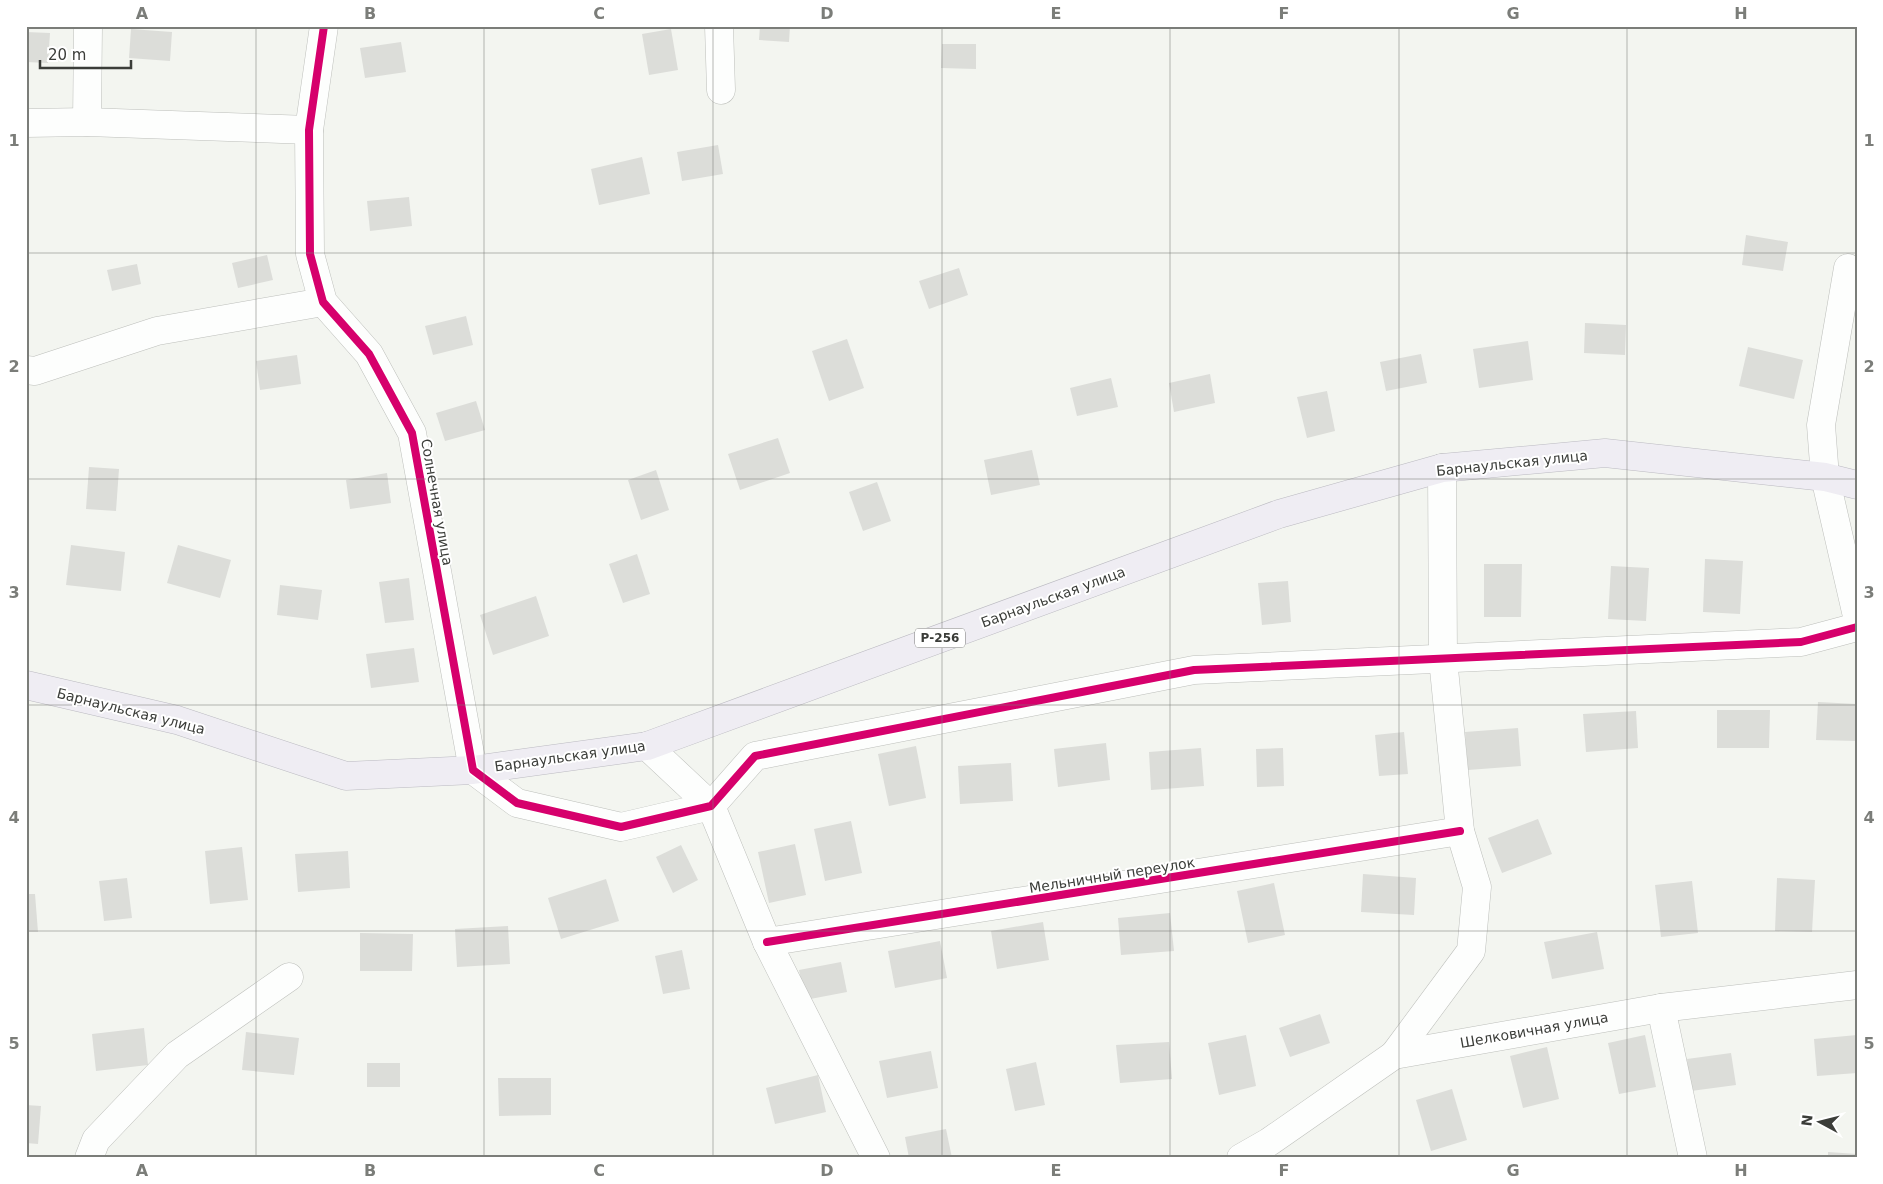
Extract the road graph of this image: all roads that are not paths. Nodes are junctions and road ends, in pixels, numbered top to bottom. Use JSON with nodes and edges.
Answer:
{"nodes":[{"id":1,"x":88,"y":26,"type":"edge"},
{"id":2,"x":324,"y":26,"type":"edge"},
{"id":3,"x":720,"y":26,"type":"edge"},
{"id":4,"x":721,"y":90,"type":"dead end"},
{"id":5,"x":87,"y":122,"type":"junction"},
{"id":6,"x":26,"y":123,"type":"edge"},
{"id":7,"x":309,"y":130,"type":"junction"},
{"id":8,"x":1848,"y":268,"type":"dead end"},
{"id":9,"x":323,"y":302,"type":"junction"},
{"id":10,"x":26,"y":370,"type":"edge"},
{"id":11,"x":1442,"y":468,"type":"junction"},
{"id":12,"x":1825,"y":478,"type":"junction"},
{"id":13,"x":1857,"y":485,"type":"edge"},
{"id":14,"x":1857,"y":616,"type":"edge"},
{"id":15,"x":1857,"y":627,"type":"edge"},
{"id":16,"x":1443,"y":660,"type":"junction"},
{"id":17,"x":26,"y":685,"type":"edge"},
{"id":18,"x":647,"y":746,"type":"junction"},
{"id":19,"x":474,"y":770,"type":"junction"},
{"id":20,"x":711,"y":806,"type":"junction"},
{"id":21,"x":1460,"y":831,"type":"junction"},
{"id":22,"x":767,"y":942,"type":"junction"},
{"id":23,"x":289,"y":976,"type":"dead end"},
{"id":24,"x":1857,"y":985,"type":"edge"},
{"id":25,"x":1661,"y":1008,"type":"junction"},
{"id":26,"x":1394,"y":1055,"type":"junction"},
{"id":27,"x":1272,"y":1150,"type":"edge"},
{"id":28,"x":89,"y":1158,"type":"edge"},
{"id":29,"x":876,"y":1158,"type":"edge"},
{"id":30,"x":1241,"y":1158,"type":"edge"},
{"id":31,"x":1693,"y":1158,"type":"edge"}],
"edges":[{"from":1,"to":5,"type":"street"},
{"from":2,"to":7,"type":"street","name":"Солнечная улица"},
{"from":3,"to":4,"type":"street"},
{"from":5,"to":6,"type":"street"},
{"from":5,"to":7,"type":"street"},
{"from":7,"to":9,"type":"street","name":"Солнечная улица"},
{"from":8,"to":12,"type":"street"},
{"from":9,"to":10,"type":"street"},
{"from":9,"to":19,"type":"street","name":"Солнечная улица"},
{"from":11,"to":12,"type":"main road","name":"Барнаульская улица","number":"Р-256"},
{"from":11,"to":16,"type":"street"},
{"from":11,"to":18,"type":"main road","name":"Барнаульская улица","number":"Р-256"},
{"from":12,"to":13,"type":"main road","name":"Барнаульская улица","number":"Р-256"},
{"from":12,"to":14,"type":"street"},
{"from":15,"to":16,"type":"street"},
{"from":16,"to":20,"type":"street"},
{"from":16,"to":21,"type":"street"},
{"from":17,"to":19,"type":"main road","name":"Барнаульская улица","number":"Р-256"},
{"from":18,"to":19,"type":"main road","name":"Барнаульская улица","number":"Р-256"},
{"from":18,"to":20,"type":"street"},
{"from":19,"to":20,"type":"street"},
{"from":20,"to":22,"type":"street"},
{"from":21,"to":22,"type":"street","name":"Мельничный переулок"},
{"from":21,"to":26,"type":"street"},
{"from":22,"to":29,"type":"street"},
{"from":23,"to":28,"type":"street"},
{"from":24,"to":25,"type":"street","name":"Шелковичная улица"},
{"from":25,"to":26,"type":"street","name":"Шелковичная улица"},
{"from":25,"to":31,"type":"street"},
{"from":26,"to":27,"type":"street","name":"Шелковичная улица"},
{"from":27,"to":30,"type":"street","name":"Шелковичная улица"}]}
